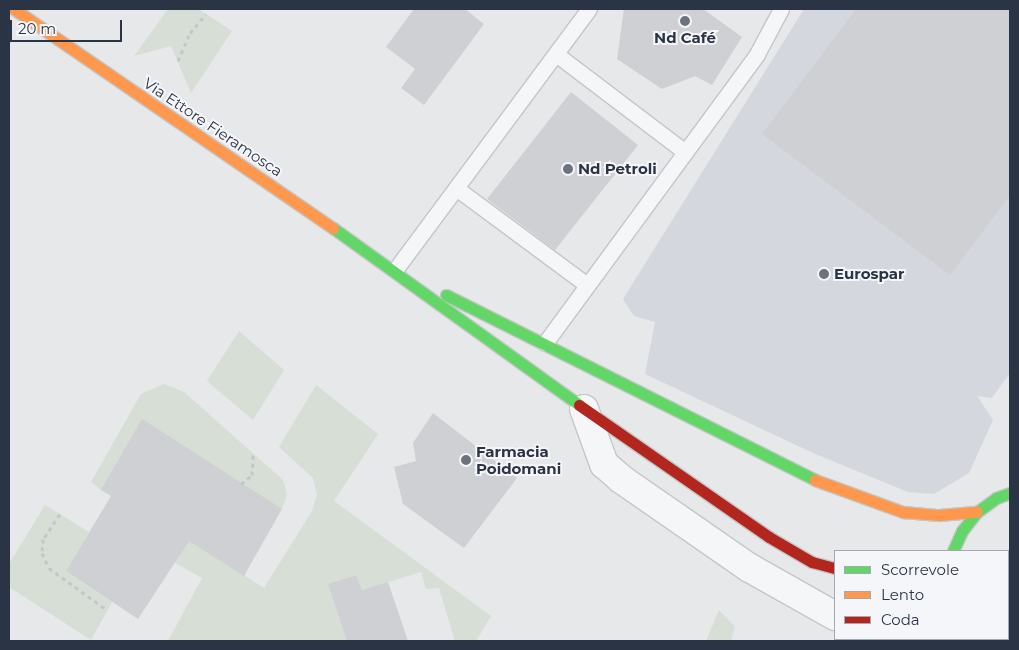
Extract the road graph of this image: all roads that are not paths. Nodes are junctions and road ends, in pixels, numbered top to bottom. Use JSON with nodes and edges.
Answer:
{"nodes":[{"id":1,"x":14,"y":9,"type":"edge"},
{"id":2,"x":589,"y":9,"type":"edge"},
{"id":3,"x":782,"y":9,"type":"edge"},
{"id":4,"x":556,"y":54,"type":"junction"},
{"id":5,"x":685,"y":152,"type":"junction"},
{"id":6,"x":456,"y":188,"type":"junction"},
{"id":7,"x":395,"y":270,"type":"junction"},
{"id":8,"x":587,"y":284,"type":"junction"},
{"id":9,"x":545,"y":343,"type":"junction"},
{"id":10,"x":584,"y":409,"type":"junction"},
{"id":11,"x":1010,"y":493,"type":"edge"},
{"id":12,"x":977,"y":512,"type":"junction"},
{"id":13,"x":952,"y":550,"type":"edge"},
{"id":14,"x":834,"y":568,"type":"edge"},
{"id":15,"x":834,"y":615,"type":"edge"}],
"edges":[{"from":1,"to":7,"type":"main road","name":"Via Ettore Fieramosca"},
{"from":2,"to":4,"type":"lane"},
{"from":3,"to":5,"type":"lane"},
{"from":4,"to":5,"type":"lane"},
{"from":4,"to":6,"type":"lane"},
{"from":5,"to":8,"type":"lane"},
{"from":6,"to":7,"type":"lane"},
{"from":6,"to":8,"type":"lane"},
{"from":7,"to":9,"type":"main road"},
{"from":7,"to":10,"type":"main road"},
{"from":8,"to":9,"type":"lane"},
{"from":9,"to":12,"type":"main road"},
{"from":10,"to":14,"type":"main road"},
{"from":10,"to":15,"type":"street"},
{"from":11,"to":12,"type":"main road"},
{"from":12,"to":13,"type":"main road"}]}
